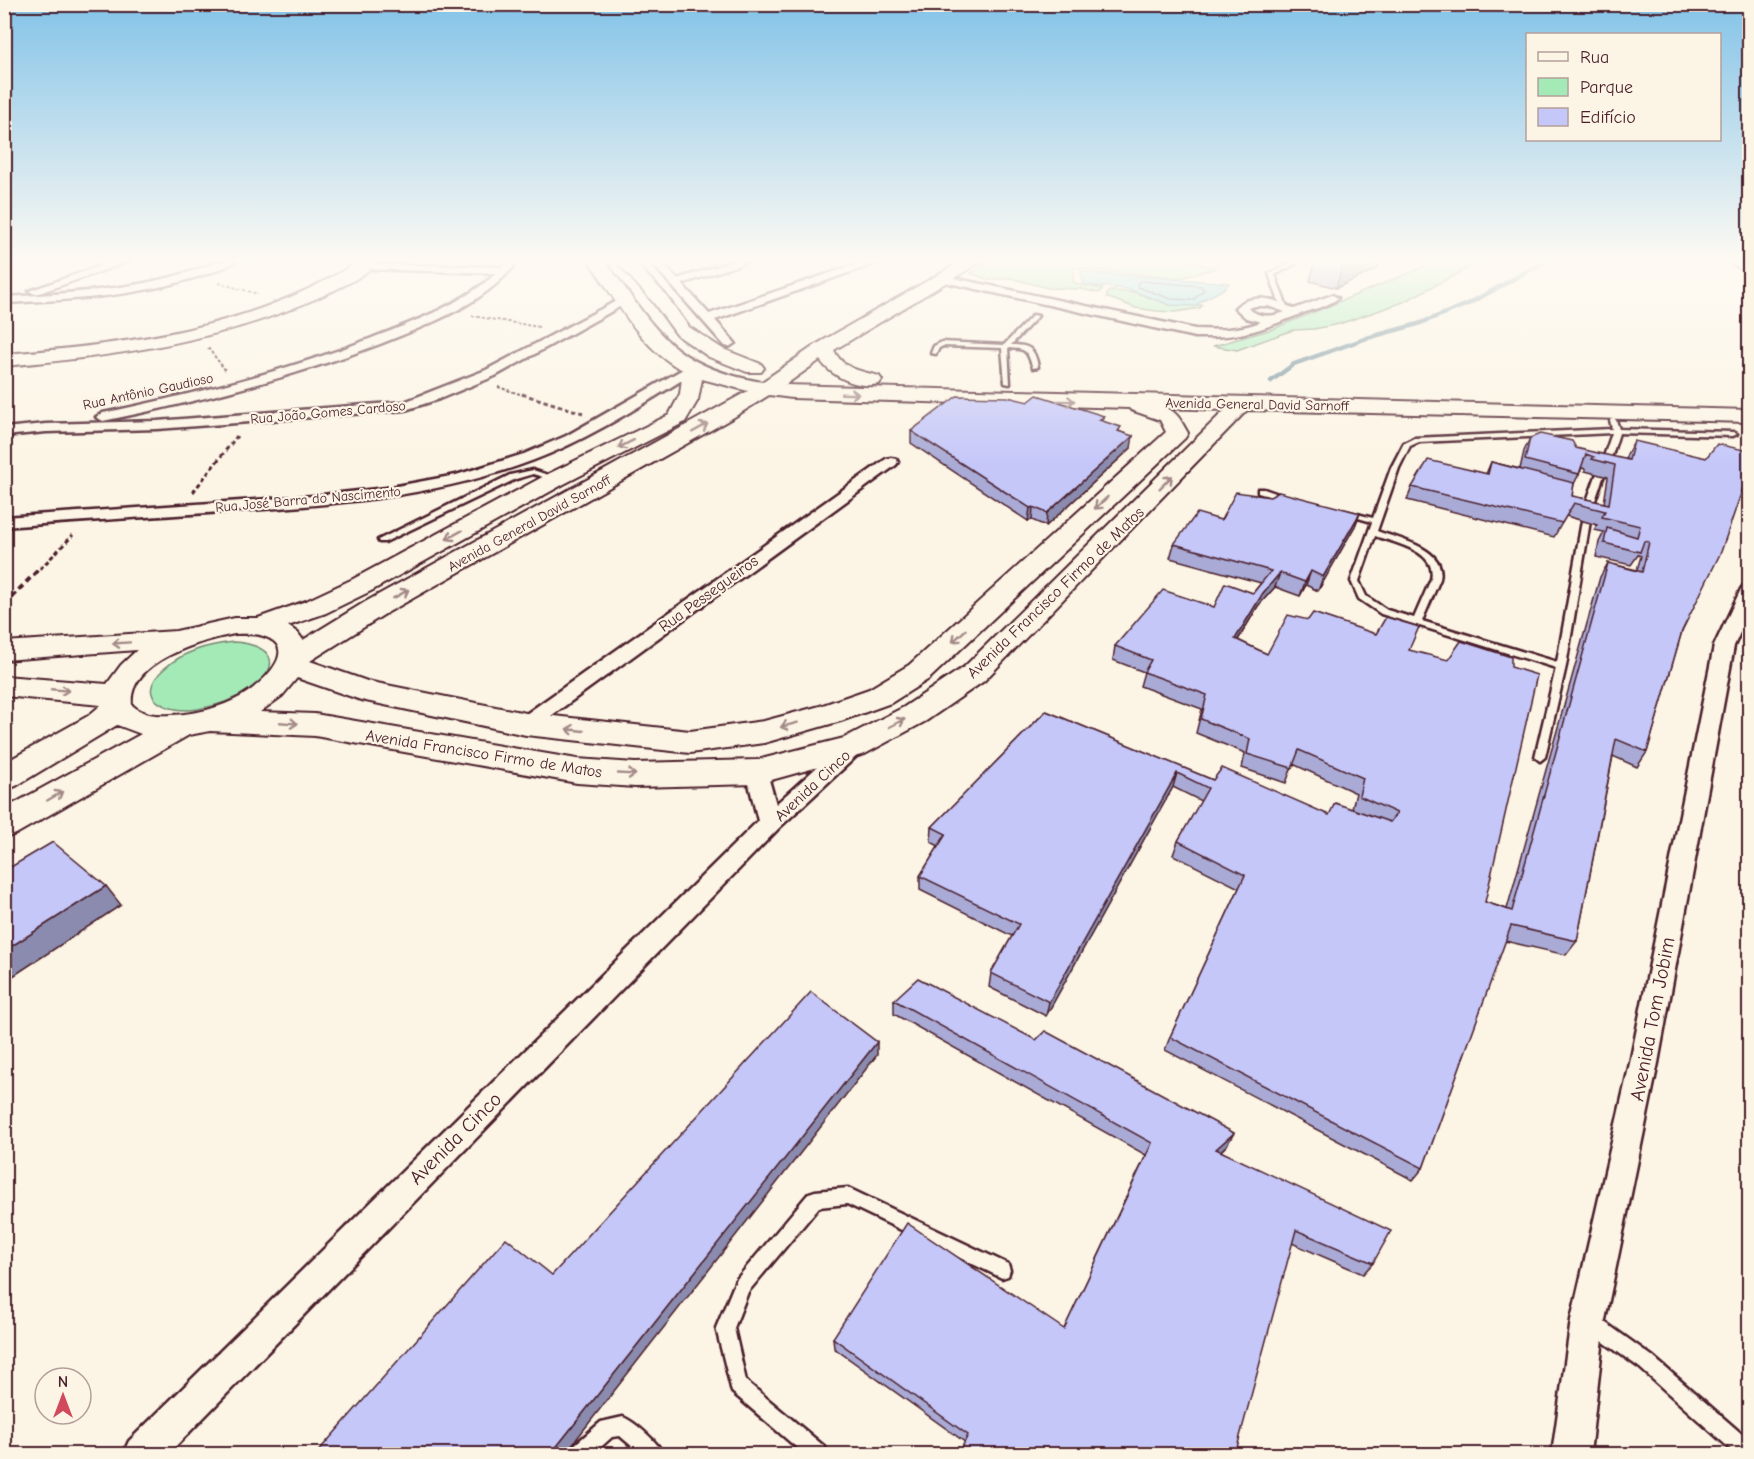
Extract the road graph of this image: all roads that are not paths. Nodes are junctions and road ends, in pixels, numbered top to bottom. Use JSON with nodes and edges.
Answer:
{"nodes":[{"id":1,"x":203,"y":329,"type":"edge"},
{"id":2,"x":407,"y":329,"type":"edge"},
{"id":3,"x":572,"y":329,"type":"edge"},
{"id":4,"x":648,"y":329,"type":"edge"},
{"id":5,"x":682,"y":329,"type":"edge"},
{"id":6,"x":716,"y":329,"type":"edge"},
{"id":7,"x":857,"y":329,"type":"edge"},
{"id":8,"x":1022,"y":329,"type":"edge"},
{"id":9,"x":1178,"y":329,"type":"edge"},
{"id":10,"x":1253,"y":329,"type":"edge"},
{"id":11,"x":729,"y":343,"type":"junction"},
{"id":12,"x":1005,"y":346,"type":"junction"},
{"id":13,"x":824,"y":348,"type":"junction"},
{"id":14,"x":934,"y":353,"type":"dead end"},
{"id":15,"x":785,"y":355,"type":"dead end"},
{"id":16,"x":4,"y":360,"type":"edge"},
{"id":17,"x":1035,"y":367,"type":"dead end"},
{"id":18,"x":692,"y":368,"type":"junction"},
{"id":19,"x":765,"y":371,"type":"junction"},
{"id":20,"x":743,"y":374,"type":"junction"},
{"id":21,"x":872,"y":380,"type":"junction"},
{"id":22,"x":1008,"y":382,"type":"junction"},
{"id":23,"x":790,"y":384,"type":"junction"},
{"id":24,"x":1209,"y":389,"type":"junction"},
{"id":25,"x":186,"y":399,"type":"junction"},
{"id":26,"x":1749,"y":401,"type":"edge"},
{"id":27,"x":1128,"y":402,"type":"junction"},
{"id":28,"x":1174,"y":403,"type":"junction"},
{"id":29,"x":715,"y":405,"type":"junction"},
{"id":30,"x":1238,"y":409,"type":"junction"},
{"id":31,"x":1749,"y":410,"type":"edge"},
{"id":32,"x":1749,"y":416,"type":"edge"},
{"id":33,"x":678,"y":418,"type":"junction"},
{"id":34,"x":184,"y":424,"type":"junction"},
{"id":35,"x":1615,"y":426,"type":"junction"},
{"id":36,"x":46,"y":428,"type":"junction"},
{"id":37,"x":1741,"y":429,"type":"edge"},
{"id":38,"x":4,"y":432,"type":"edge"},
{"id":39,"x":891,"y":462,"type":"dead end"},
{"id":40,"x":556,"y":479,"type":"junction"},
{"id":41,"x":1261,"y":491,"type":"dead end"},
{"id":42,"x":1295,"y":500,"type":"edge"},
{"id":43,"x":1341,"y":512,"type":"edge"},
{"id":44,"x":1376,"y":521,"type":"junction"},
{"id":45,"x":4,"y":522,"type":"edge"},
{"id":46,"x":1373,"y":533,"type":"junction"},
{"id":47,"x":382,"y":540,"type":"dead end"},
{"id":48,"x":1749,"y":589,"type":"edge"},
{"id":49,"x":1417,"y":622,"type":"junction"},
{"id":50,"x":351,"y":623,"type":"junction"},
{"id":51,"x":260,"y":627,"type":"junction"},
{"id":52,"x":180,"y":639,"type":"junction"},
{"id":53,"x":4,"y":651,"type":"edge"},
{"id":54,"x":292,"y":662,"type":"junction"},
{"id":55,"x":1561,"y":666,"type":"junction"},
{"id":56,"x":326,"y":679,"type":"junction"},
{"id":57,"x":4,"y":686,"type":"edge"},
{"id":58,"x":117,"y":702,"type":"junction"},
{"id":59,"x":195,"y":723,"type":"junction"},
{"id":60,"x":526,"y":724,"type":"junction"},
{"id":61,"x":854,"y":746,"type":"junction"},
{"id":62,"x":1540,"y":757,"type":"dead end"},
{"id":63,"x":757,"y":772,"type":"junction"},
{"id":64,"x":4,"y":778,"type":"edge"},
{"id":65,"x":770,"y":824,"type":"junction"},
{"id":66,"x":4,"y":825,"type":"edge"},
{"id":67,"x":1002,"y":1270,"type":"dead end"},
{"id":68,"x":1588,"y":1320,"type":"junction"},
{"id":69,"x":1749,"y":1454,"type":"edge"},
{"id":70,"x":142,"y":1455,"type":"edge"},
{"id":71,"x":579,"y":1455,"type":"edge"},
{"id":72,"x":654,"y":1455,"type":"edge"},
{"id":73,"x":818,"y":1455,"type":"edge"},
{"id":74,"x":1571,"y":1455,"type":"edge"}],
"edges":[{"from":1,"to":16,"type":"street"},
{"from":2,"to":25,"type":"street","name":"Rua Antônio Gaudioso"},
{"from":3,"to":34,"type":"street","name":"Rua João Gomes Cardoso"},
{"from":4,"to":18,"type":"street"},
{"from":5,"to":20,"type":"street"},
{"from":6,"to":11,"type":"street"},
{"from":7,"to":13,"type":"street"},
{"from":8,"to":12,"type":"lane"},
{"from":9,"to":10,"type":"street"},
{"from":11,"to":19,"type":"street"},
{"from":11,"to":20,"type":"street"},
{"from":12,"to":14,"type":"lane"},
{"from":12,"to":17,"type":"lane"},
{"from":12,"to":22,"type":"lane"},
{"from":13,"to":15,"type":"street"},
{"from":13,"to":19,"type":"street"},
{"from":13,"to":21,"type":"street"},
{"from":13,"to":23,"type":"street"},
{"from":18,"to":20,"type":"street"},
{"from":18,"to":33,"type":"street"},
{"from":18,"to":45,"type":"street","name":"Rua José Barra do Nascimento"},
{"from":19,"to":20,"type":"street","name":"Avenida General David Sarnoff"},
{"from":19,"to":23,"type":"street","name":"Avenida General David Sarnoff"},
{"from":19,"to":29,"type":"street","name":"Avenida General David Sarnoff"},
{"from":20,"to":29,"type":"street","name":"Avenida General David Sarnoff"},
{"from":21,"to":22,"type":"street","name":"Avenida General David Sarnoff"},
{"from":21,"to":23,"type":"street","name":"Avenida General David Sarnoff"},
{"from":22,"to":24,"type":"street","name":"Avenida General David Sarnoff"},
{"from":23,"to":27,"type":"street","name":"Avenida General David Sarnoff","one_way":true},
{"from":23,"to":29,"type":"street"},
{"from":24,"to":26,"type":"street"},
{"from":24,"to":31,"type":"street","name":"Avenida General David Sarnoff"},
{"from":25,"to":34,"type":"street"},
{"from":25,"to":36,"type":"street","name":"Rua Antônio Gaudioso"},
{"from":27,"to":28,"type":"street","name":"Avenida General David Sarnoff"},
{"from":27,"to":60,"type":"street","name":"Avenida Francisco Firmo de Matos","one_way":true},
{"from":28,"to":30,"type":"street"},
{"from":28,"to":32,"type":"street","name":"Avenida General David Sarnoff"},
{"from":29,"to":33,"type":"street","name":"Avenida General David Sarnoff"},
{"from":50,"to":29,"type":"street","name":"Avenida General David Sarnoff","one_way":true},
{"from":30,"to":35,"type":"street"},
{"from":61,"to":30,"type":"street","name":"Avenida Francisco Firmo de Matos","one_way":true},
{"from":33,"to":40,"type":"street","name":"Avenida General David Sarnoff","one_way":true},
{"from":34,"to":36,"type":"street","name":"Rua João Gomes Cardoso"},
{"from":35,"to":37,"type":"street"},
{"from":35,"to":44,"type":"lane"},
{"from":35,"to":55,"type":"lane"},
{"from":36,"to":38,"type":"street","name":"Rua João Gomes Cardoso"},
{"from":39,"to":60,"type":"street","name":"Rua Pessegueiros"},
{"from":40,"to":47,"type":"lane"},
{"from":40,"to":51,"type":"street","name":"Avenida General David Sarnoff","one_way":true},
{"from":41,"to":42,"type":"lane"},
{"from":43,"to":44,"type":"lane"},
{"from":44,"to":46,"type":"lane"},
{"from":46,"to":49,"type":"lane"},
{"from":46,"to":49,"type":"lane"},
{"from":48,"to":68,"type":"street","name":"Avenida Tom Jobim"},
{"from":49,"to":55,"type":"lane"},
{"from":50,"to":54,"type":"street","name":"Avenida General David Sarnoff"},
{"from":50,"to":56,"type":"street"},
{"from":51,"to":52,"type":"street"},
{"from":51,"to":54,"type":"street"},
{"from":52,"to":53,"type":"street","one_way":true},
{"from":52,"to":58,"type":"street"},
{"from":54,"to":56,"type":"street","name":"Avenida Francisco Firmo de Matos"},
{"from":54,"to":59,"type":"street","name":"Avenida General David Sarnoff"},
{"from":55,"to":62,"type":"lane"},
{"from":56,"to":60,"type":"street","name":"Avenida Francisco Firmo de Matos"},
{"from":57,"to":58,"type":"street","one_way":true},
{"from":58,"to":59,"type":"street","name":"Avenida Francisco Firmo de Matos"},
{"from":58,"to":64,"type":"street"},
{"from":59,"to":63,"type":"street","name":"Avenida Francisco Firmo de Matos","one_way":true},
{"from":66,"to":59,"type":"street","one_way":true},
{"from":61,"to":63,"type":"street","name":"Avenida Francisco Firmo de Matos"},
{"from":61,"to":65,"type":"street","name":"Avenida Cinco"},
{"from":63,"to":65,"type":"street","name":"Avenida Cinco"},
{"from":65,"to":70,"type":"street","name":"Avenida Cinco"},
{"from":67,"to":73,"type":"lane"},
{"from":68,"to":69,"type":"lane"},
{"from":68,"to":74,"type":"street","name":"Avenida Tom Jobim"},
{"from":71,"to":72,"type":"lane"}]}
